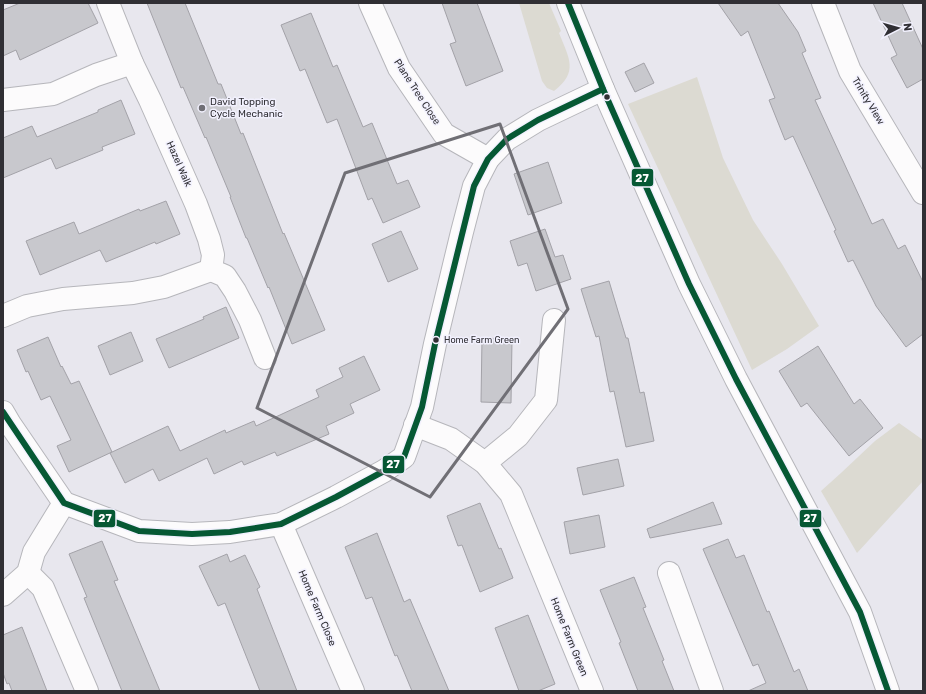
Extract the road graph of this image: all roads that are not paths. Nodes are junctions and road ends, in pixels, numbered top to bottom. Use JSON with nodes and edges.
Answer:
{"nodes":[{"id":1,"x":108,"y":3,"type":"edge"},
{"id":2,"x":370,"y":3,"type":"edge"},
{"id":3,"x":568,"y":3,"type":"edge"},
{"id":4,"x":823,"y":3,"type":"edge"},
{"id":5,"x":132,"y":63,"type":"junction"},
{"id":6,"x":603,"y":89,"type":"junction"},
{"id":7,"x":3,"y":100,"type":"edge"},
{"id":8,"x":488,"y":159,"type":"junction"},
{"id":9,"x":923,"y":193,"type":"edge"},
{"id":10,"x":211,"y":270,"type":"junction"},
{"id":11,"x":3,"y":316,"type":"edge"},
{"id":12,"x":554,"y":320,"type":"dead end"},
{"id":13,"x":265,"y":358,"type":"dead end"},
{"id":14,"x":3,"y":412,"type":"edge"},
{"id":15,"x":415,"y":425,"type":"junction"},
{"id":16,"x":485,"y":463,"type":"junction"},
{"id":17,"x":64,"y":503,"type":"junction"},
{"id":18,"x":281,"y":524,"type":"junction"},
{"id":19,"x":28,"y":573,"type":"junction"},
{"id":20,"x":669,"y":573,"type":"dead end"},
{"id":21,"x":3,"y":595,"type":"edge"},
{"id":22,"x":87,"y":691,"type":"edge"},
{"id":23,"x":353,"y":691,"type":"edge"},
{"id":24,"x":592,"y":691,"type":"edge"},
{"id":25,"x":712,"y":691,"type":"edge"},
{"id":26,"x":888,"y":691,"type":"edge"}],
"edges":[{"from":1,"to":5,"type":"street","name":"Hazel Walk"},
{"from":2,"to":8,"type":"street","name":"Plane Tree Close"},
{"from":3,"to":6,"type":"street"},
{"from":4,"to":9,"type":"street","name":"Trinity View"},
{"from":5,"to":7,"type":"street"},
{"from":5,"to":10,"type":"street","name":"Hazel Walk"},
{"from":6,"to":8,"type":"street"},
{"from":6,"to":26,"type":"street"},
{"from":8,"to":15,"type":"street"},
{"from":10,"to":11,"type":"street"},
{"from":10,"to":13,"type":"street"},
{"from":12,"to":16,"type":"street"},
{"from":14,"to":17,"type":"street"},
{"from":15,"to":16,"type":"street","name":"Home Farm Green"},
{"from":15,"to":18,"type":"street"},
{"from":16,"to":24,"type":"street","name":"Home Farm Green"},
{"from":17,"to":18,"type":"street"},
{"from":17,"to":19,"type":"street"},
{"from":18,"to":23,"type":"street","name":"Home Farm Close"},
{"from":19,"to":21,"type":"street"},
{"from":19,"to":22,"type":"street"},
{"from":20,"to":25,"type":"street"}]}
